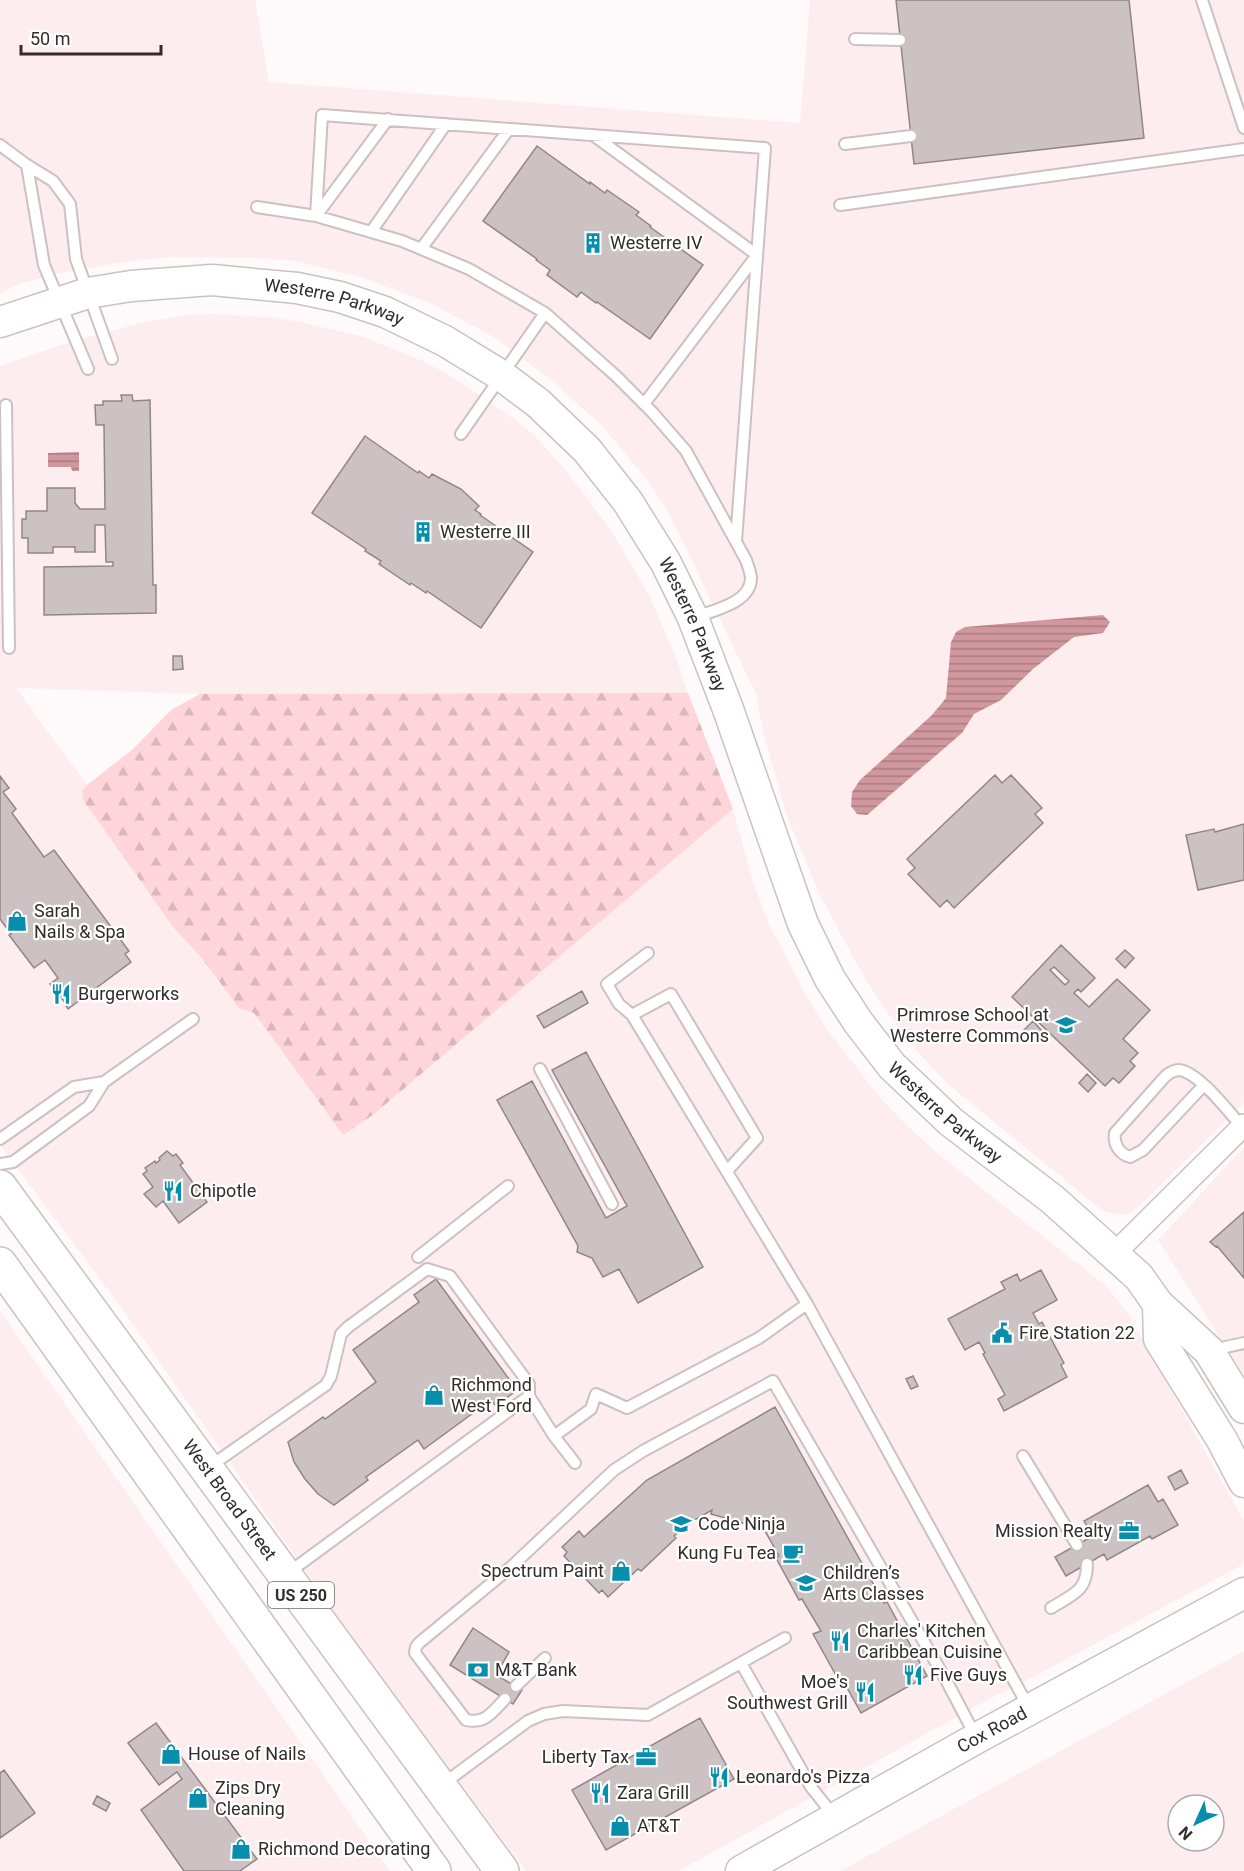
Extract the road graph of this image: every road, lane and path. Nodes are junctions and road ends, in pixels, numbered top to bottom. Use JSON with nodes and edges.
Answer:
{"nodes":[{"id":1,"x":1202,"y":0,"type":"edge"},
{"id":2,"x":855,"y":39,"type":"dead end"},
{"id":3,"x":900,"y":40,"type":"dead end"},
{"id":4,"x":388,"y":119,"type":"junction"},
{"id":5,"x":446,"y":124,"type":"junction"},
{"id":6,"x":1244,"y":128,"type":"edge"},
{"id":7,"x":509,"y":129,"type":"junction"},
{"id":8,"x":592,"y":135,"type":"junction"},
{"id":9,"x":911,"y":136,"type":"dead end"},
{"id":10,"x":845,"y":144,"type":"dead end"},
{"id":11,"x":0,"y":145,"type":"edge"},
{"id":12,"x":1244,"y":149,"type":"edge"},
{"id":13,"x":27,"y":165,"type":"junction"},
{"id":14,"x":840,"y":205,"type":"dead end"},
{"id":15,"x":257,"y":207,"type":"dead end"},
{"id":16,"x":316,"y":216,"type":"junction"},
{"id":17,"x":371,"y":232,"type":"junction"},
{"id":18,"x":421,"y":249,"type":"junction"},
{"id":19,"x":757,"y":255,"type":"junction"},
{"id":20,"x":88,"y":293,"type":"junction"},
{"id":21,"x":59,"y":303,"type":"junction"},
{"id":22,"x":545,"y":313,"type":"junction"},
{"id":23,"x":0,"y":322,"type":"edge"},
{"id":24,"x":112,"y":359,"type":"dead end"},
{"id":25,"x":88,"y":369,"type":"dead end"},
{"id":26,"x":502,"y":376,"type":"junction"},
{"id":27,"x":644,"y":404,"type":"junction"},
{"id":28,"x":6,"y":405,"type":"dead end"},
{"id":29,"x":461,"y":434,"type":"dead end"},
{"id":30,"x":736,"y":541,"type":"junction"},
{"id":31,"x":693,"y":618,"type":"junction"},
{"id":32,"x":9,"y":648,"type":"dead end"},
{"id":33,"x":648,"y":953,"type":"dead end"},
{"id":34,"x":632,"y":1015,"type":"junction"},
{"id":35,"x":193,"y":1020,"type":"dead end"},
{"id":36,"x":540,"y":1069,"type":"dead end"},
{"id":37,"x":104,"y":1082,"type":"junction"},
{"id":38,"x":1204,"y":1085,"type":"junction"},
{"id":39,"x":1243,"y":1126,"type":"edge"},
{"id":40,"x":0,"y":1139,"type":"edge"},
{"id":41,"x":0,"y":1164,"type":"edge"},
{"id":42,"x":728,"y":1170,"type":"junction"},
{"id":43,"x":508,"y":1186,"type":"dead end"},
{"id":44,"x":0,"y":1187,"type":"edge"},
{"id":45,"x":612,"y":1204,"type":"dead end"},
{"id":46,"x":1114,"y":1254,"type":"junction"},
{"id":47,"x":418,"y":1257,"type":"dead end"},
{"id":48,"x":0,"y":1264,"type":"edge"},
{"id":49,"x":807,"y":1304,"type":"junction"},
{"id":50,"x":1158,"y":1304,"type":"junction"},
{"id":51,"x":1244,"y":1343,"type":"edge"},
{"id":52,"x":1209,"y":1351,"type":"junction"},
{"id":53,"x":529,"y":1396,"type":"junction"},
{"id":54,"x":1244,"y":1408,"type":"edge"},
{"id":55,"x":554,"y":1436,"type":"junction"},
{"id":56,"x":1023,"y":1456,"type":"dead end"},
{"id":57,"x":575,"y":1463,"type":"dead end"},
{"id":58,"x":207,"y":1468,"type":"junction"},
{"id":59,"x":1244,"y":1482,"type":"edge"},
{"id":60,"x":1077,"y":1545,"type":"dead end"},
{"id":61,"x":1087,"y":1564,"type":"dead end"},
{"id":62,"x":286,"y":1575,"type":"junction"},
{"id":63,"x":1244,"y":1593,"type":"edge"},
{"id":64,"x":1051,"y":1608,"type":"dead end"},
{"id":65,"x":785,"y":1638,"type":"dead end"},
{"id":66,"x":545,"y":1658,"type":"dead end"},
{"id":67,"x":741,"y":1663,"type":"junction"},
{"id":68,"x":516,"y":1686,"type":"dead end"},
{"id":69,"x":505,"y":1699,"type":"dead end"},
{"id":70,"x":1029,"y":1709,"type":"junction"},
{"id":71,"x":976,"y":1738,"type":"junction"},
{"id":72,"x":440,"y":1786,"type":"junction"},
{"id":73,"x":836,"y":1817,"type":"junction"},
{"id":74,"x":428,"y":1867,"type":"edge"},
{"id":75,"x":502,"y":1871,"type":"edge"},
{"id":76,"x":741,"y":1871,"type":"edge"}],
"edges":[{"from":1,"to":6,"type":"lane"},
{"from":2,"to":3,"type":"lane"},
{"from":4,"to":5,"type":"lane"},
{"from":4,"to":16,"type":"lane"},
{"from":4,"to":16,"type":"lane"},
{"from":5,"to":7,"type":"lane"},
{"from":5,"to":17,"type":"lane"},
{"from":7,"to":8,"type":"lane"},
{"from":7,"to":18,"type":"lane"},
{"from":8,"to":19,"type":"lane"},
{"from":8,"to":19,"type":"lane"},
{"from":9,"to":10,"type":"lane"},
{"from":11,"to":13,"type":"lane"},
{"from":12,"to":14,"type":"lane"},
{"from":13,"to":20,"type":"lane"},
{"from":13,"to":21,"type":"lane"},
{"from":15,"to":16,"type":"lane"},
{"from":16,"to":17,"type":"lane"},
{"from":17,"to":18,"type":"lane"},
{"from":18,"to":22,"type":"lane"},
{"from":19,"to":27,"type":"lane"},
{"from":19,"to":30,"type":"lane"},
{"from":20,"to":21,"type":"street","name":"Westerre Parkway"},
{"from":20,"to":24,"type":"lane"},
{"from":20,"to":26,"type":"street","name":"Westerre Parkway"},
{"from":21,"to":23,"type":"street","name":"Westerre Parkway"},
{"from":21,"to":25,"type":"lane"},
{"from":22,"to":26,"type":"lane"},
{"from":22,"to":27,"type":"lane"},
{"from":26,"to":29,"type":"lane"},
{"from":26,"to":31,"type":"street","name":"Westerre Parkway"},
{"from":27,"to":30,"type":"lane"},
{"from":28,"to":32,"type":"lane"},
{"from":30,"to":31,"type":"lane"},
{"from":31,"to":46,"type":"street","name":"Westerre Parkway"},
{"from":33,"to":34,"type":"lane"},
{"from":34,"to":42,"type":"lane"},
{"from":34,"to":42,"type":"lane"},
{"from":35,"to":37,"type":"lane"},
{"from":36,"to":45,"type":"lane"},
{"from":37,"to":40,"type":"lane"},
{"from":37,"to":41,"type":"lane"},
{"from":38,"to":38,"type":"lane"},
{"from":38,"to":39,"type":"lane"},
{"from":39,"to":46,"type":"street"},
{"from":42,"to":49,"type":"lane"},
{"from":43,"to":47,"type":"lane"},
{"from":44,"to":58,"type":"main road","name":"West Broad Street","number":"US 250"},
{"from":46,"to":50,"type":"street","name":"Westerre Parkway"},
{"from":48,"to":74,"type":"main road","number":"US 250"},
{"from":49,"to":55,"type":"lane"},
{"from":49,"to":70,"type":"lane"},
{"from":50,"to":52,"type":"street","name":"Westerre Parkway"},
{"from":50,"to":59,"type":"street"},
{"from":51,"to":52,"type":"lane"},
{"from":52,"to":54,"type":"street","name":"Westerre Parkway"},
{"from":53,"to":55,"type":"lane"},
{"from":53,"to":58,"type":"lane"},
{"from":53,"to":62,"type":"lane"},
{"from":55,"to":57,"type":"lane"},
{"from":56,"to":60,"type":"lane"},
{"from":58,"to":62,"type":"main road","name":"West Broad Street","number":"US 250"},
{"from":61,"to":64,"type":"lane"},
{"from":62,"to":72,"type":"main road","name":"West Broad Street","number":"US 250"},
{"from":63,"to":70,"type":"street","name":"Cox Road"},
{"from":65,"to":67,"type":"lane"},
{"from":66,"to":68,"type":"lane"},
{"from":67,"to":72,"type":"lane"},
{"from":67,"to":73,"type":"lane"},
{"from":69,"to":71,"type":"lane"},
{"from":70,"to":71,"type":"street","name":"Cox Road"},
{"from":71,"to":73,"type":"street","name":"Cox Road"},
{"from":72,"to":75,"type":"main road","name":"West Broad Street","number":"US 250"},
{"from":73,"to":76,"type":"street","name":"Cox Road"}]}
